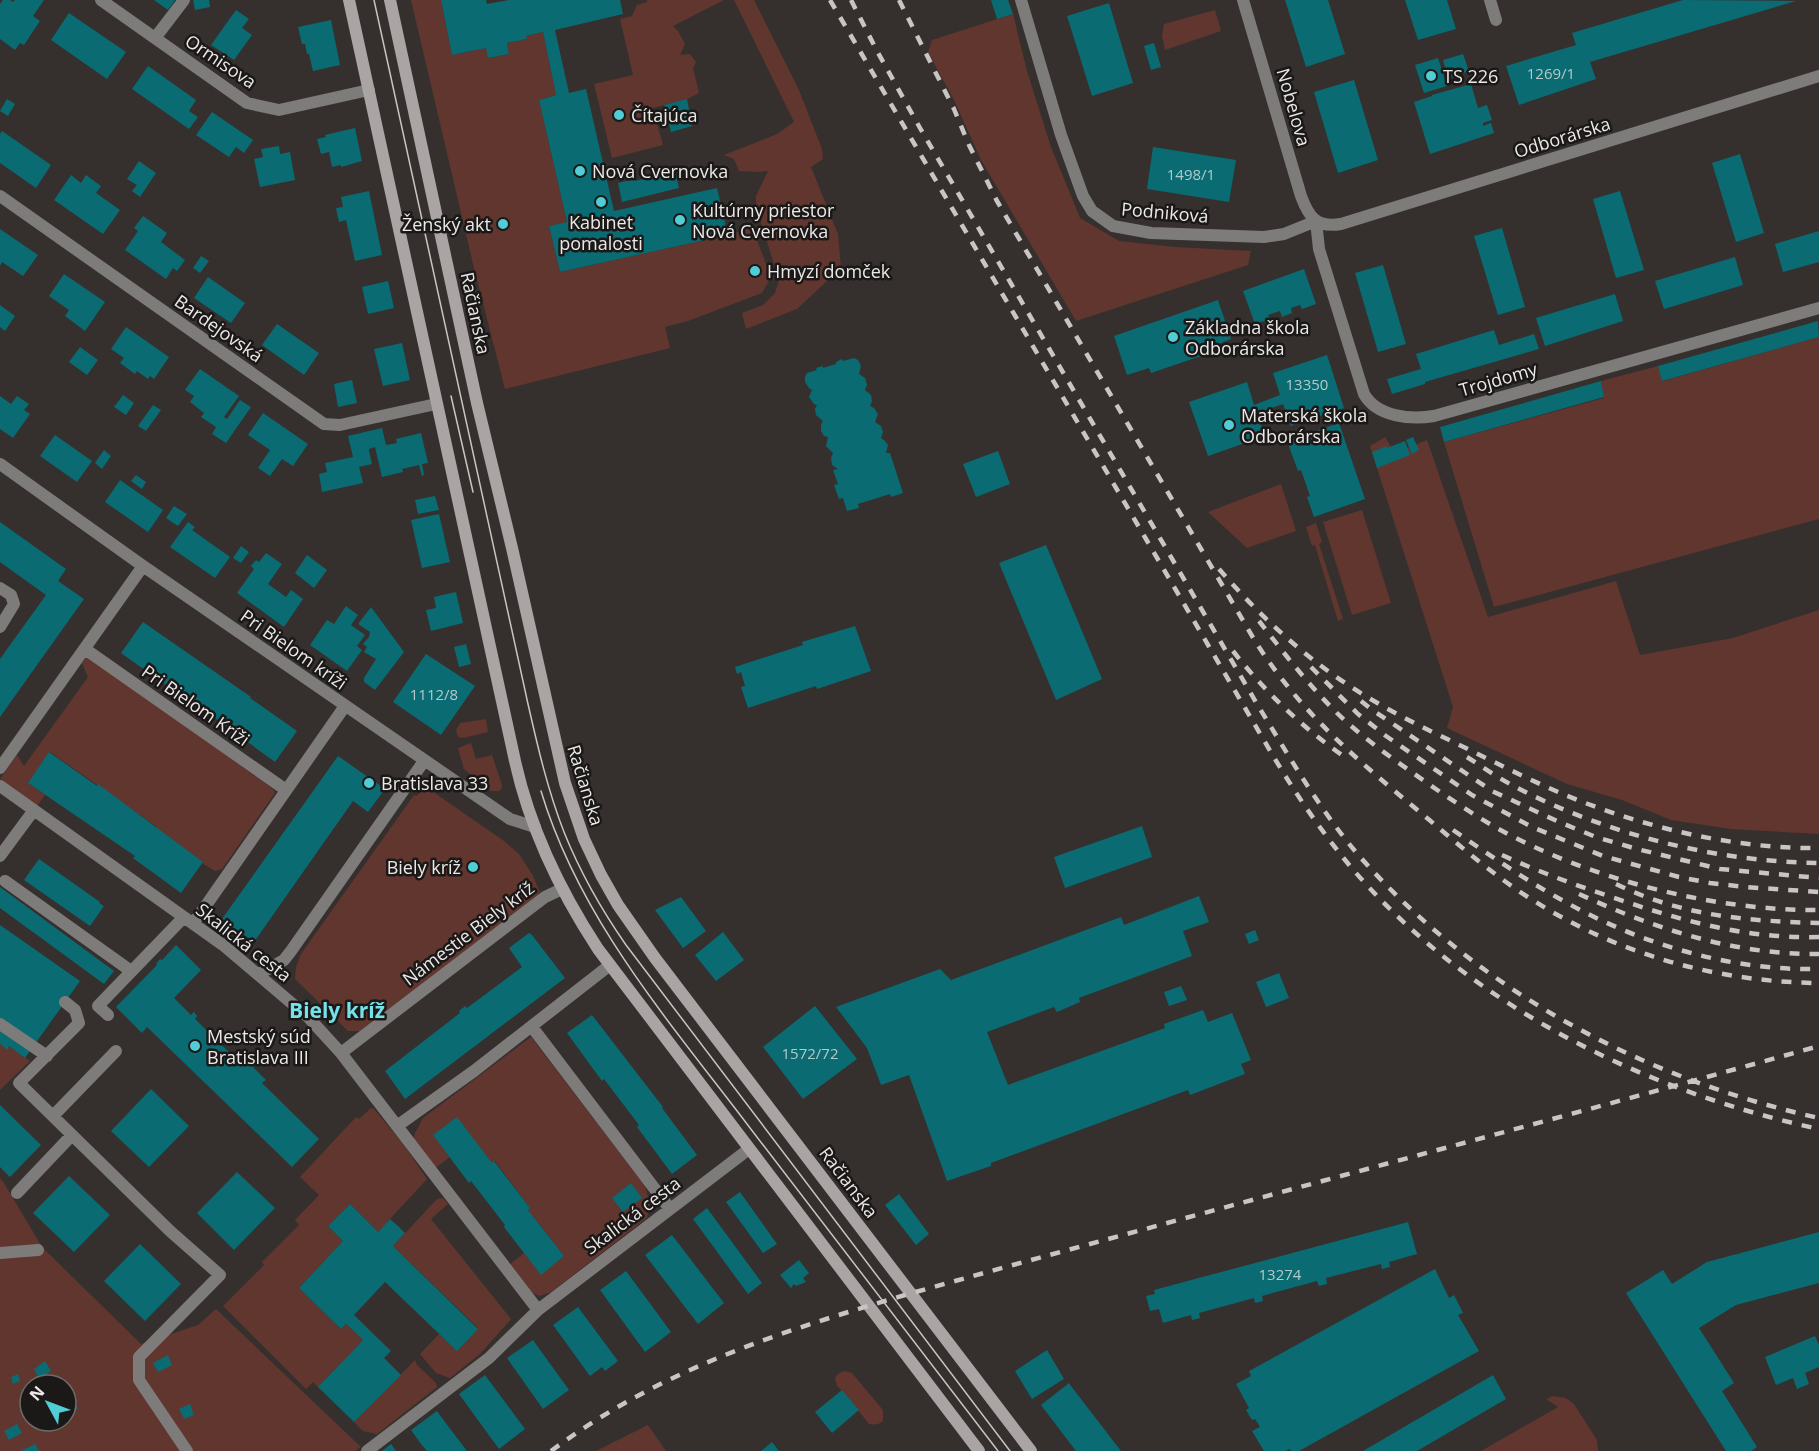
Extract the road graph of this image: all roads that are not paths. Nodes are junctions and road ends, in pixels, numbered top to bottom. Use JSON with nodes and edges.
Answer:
{"nodes":[{"id":1,"x":101,"y":0,"type":"edge"},
{"id":2,"x":184,"y":0,"type":"edge"},
{"id":3,"x":349,"y":0,"type":"edge"},
{"id":4,"x":390,"y":0,"type":"edge"},
{"id":5,"x":1021,"y":0,"type":"edge"},
{"id":6,"x":1243,"y":0,"type":"edge"},
{"id":7,"x":1490,"y":0,"type":"edge"},
{"id":8,"x":1496,"y":20,"type":"dead end"},
{"id":9,"x":155,"y":38,"type":"junction"},
{"id":10,"x":1819,"y":76,"type":"edge"},
{"id":11,"x":369,"y":90,"type":"junction"},
{"id":12,"x":0,"y":196,"type":"edge"},
{"id":13,"x":1316,"y":221,"type":"junction"},
{"id":14,"x":1819,"y":308,"type":"edge"},
{"id":15,"x":436,"y":404,"type":"junction"},
{"id":16,"x":0,"y":464,"type":"edge"},
{"id":17,"x":143,"y":566,"type":"junction"},
{"id":18,"x":0,"y":588,"type":"edge"},
{"id":19,"x":0,"y":627,"type":"edge"},
{"id":20,"x":85,"y":649,"type":"junction"},
{"id":21,"x":345,"y":706,"type":"junction"},
{"id":22,"x":424,"y":761,"type":"junction"},
{"id":23,"x":0,"y":768,"type":"edge"},
{"id":24,"x":0,"y":786,"type":"edge"},
{"id":25,"x":286,"y":790,"type":"junction"},
{"id":26,"x":34,"y":810,"type":"junction"},
{"id":27,"x":535,"y":827,"type":"junction"},
{"id":28,"x":0,"y":856,"type":"edge"},
{"id":29,"x":5,"y":881,"type":"dead end"},
{"id":30,"x":562,"y":889,"type":"junction"},
{"id":31,"x":189,"y":921,"type":"junction"},
{"id":32,"x":610,"y":965,"type":"junction"},
{"id":33,"x":132,"y":971,"type":"junction"},
{"id":34,"x":259,"y":974,"type":"junction"},
{"id":35,"x":65,"y":1002,"type":"dead end"},
{"id":36,"x":108,"y":1015,"type":"dead end"},
{"id":37,"x":0,"y":1024,"type":"edge"},
{"id":38,"x":532,"y":1027,"type":"junction"},
{"id":39,"x":116,"y":1051,"type":"dead end"},
{"id":40,"x":341,"y":1053,"type":"junction"},
{"id":41,"x":46,"y":1056,"type":"junction"},
{"id":42,"x":53,"y":1116,"type":"junction"},
{"id":43,"x":397,"y":1126,"type":"junction"},
{"id":44,"x":72,"y":1135,"type":"junction"},
{"id":45,"x":749,"y":1149,"type":"junction"},
{"id":46,"x":17,"y":1193,"type":"dead end"},
{"id":47,"x":670,"y":1209,"type":"junction"},
{"id":48,"x":38,"y":1250,"type":"dead end"},
{"id":49,"x":0,"y":1253,"type":"edge"},
{"id":50,"x":538,"y":1310,"type":"junction"},
{"id":51,"x":187,"y":1451,"type":"edge"},
{"id":52,"x":367,"y":1451,"type":"edge"},
{"id":53,"x":979,"y":1451,"type":"edge"},
{"id":54,"x":1030,"y":1451,"type":"edge"}],
"edges":[{"from":1,"to":9,"type":"street","name":"Ormisova"},
{"from":2,"to":9,"type":"street"},
{"from":3,"to":11,"type":"main road"},
{"from":4,"to":54,"type":"main road","name":"Račianska"},
{"from":5,"to":13,"type":"street","name":"Podniková"},
{"from":6,"to":13,"type":"street","name":"Nobelova"},
{"from":7,"to":8,"type":"street"},
{"from":9,"to":11,"type":"street","name":"Ormisova"},
{"from":10,"to":13,"type":"street","name":"Odborárska"},
{"from":11,"to":15,"type":"main road"},
{"from":12,"to":15,"type":"street","name":"Bardejovská"},
{"from":13,"to":14,"type":"street","name":"Trojdomy"},
{"from":15,"to":27,"type":"main road"},
{"from":16,"to":17,"type":"street","name":"Pri Bielom kríži"},
{"from":17,"to":20,"type":"street"},
{"from":17,"to":21,"type":"street","name":"Pri Bielom kríži"},
{"from":18,"to":19,"type":"street"},
{"from":20,"to":23,"type":"street"},
{"from":20,"to":25,"type":"street","name":"Pri Bielom Kríži"},
{"from":21,"to":22,"type":"street","name":"Pri Bielom kríži"},
{"from":21,"to":25,"type":"street"},
{"from":22,"to":27,"type":"street"},
{"from":22,"to":34,"type":"street"},
{"from":24,"to":26,"type":"street","name":"Skalická cesta"},
{"from":25,"to":31,"type":"street"},
{"from":26,"to":28,"type":"street"},
{"from":26,"to":31,"type":"street","name":"Skalická cesta"},
{"from":27,"to":30,"type":"main road"},
{"from":29,"to":33,"type":"street"},
{"from":30,"to":32,"type":"main road"},
{"from":30,"to":40,"type":"street","name":"Námestie Biely kríž"},
{"from":31,"to":33,"type":"street"},
{"from":31,"to":34,"type":"street","name":"Skalická cesta"},
{"from":32,"to":38,"type":"street"},
{"from":32,"to":45,"type":"main road"},
{"from":33,"to":36,"type":"street"},
{"from":34,"to":40,"type":"street","name":"Skalická cesta"},
{"from":35,"to":41,"type":"street"},
{"from":37,"to":41,"type":"street"},
{"from":38,"to":43,"type":"street"},
{"from":38,"to":47,"type":"street"},
{"from":39,"to":42,"type":"street"},
{"from":40,"to":43,"type":"street","name":"Skalická cesta"},
{"from":41,"to":42,"type":"street"},
{"from":42,"to":44,"type":"street"},
{"from":43,"to":50,"type":"street","name":"Skalická cesta"},
{"from":44,"to":46,"type":"street"},
{"from":44,"to":51,"type":"street"},
{"from":45,"to":47,"type":"street","name":"Skalická cesta"},
{"from":45,"to":53,"type":"main road"},
{"from":47,"to":50,"type":"street","name":"Skalická cesta"},
{"from":48,"to":49,"type":"street"},
{"from":50,"to":52,"type":"street","name":"Skalická cesta"}]}
